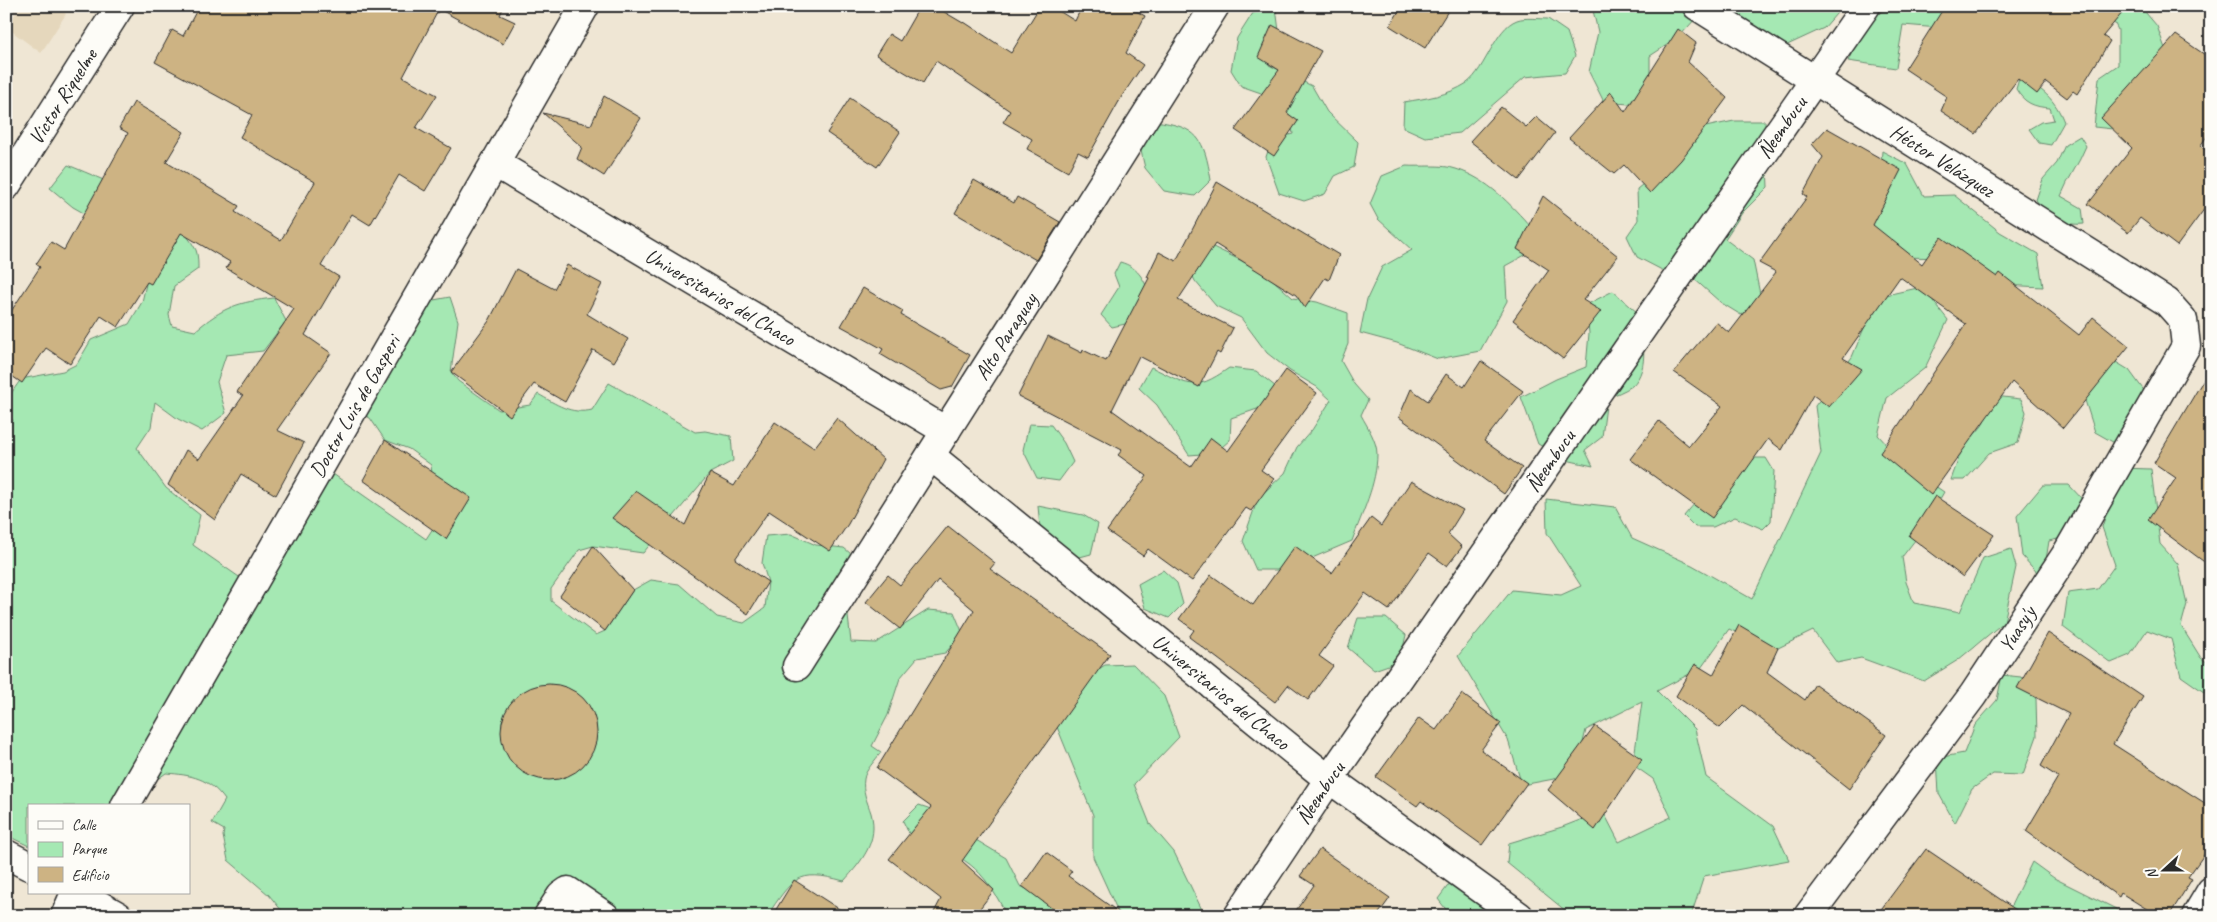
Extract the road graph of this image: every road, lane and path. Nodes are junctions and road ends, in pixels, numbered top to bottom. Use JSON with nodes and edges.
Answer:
{"nodes":[{"id":1,"x":120,"y":6,"type":"edge"},
{"id":2,"x":585,"y":6,"type":"edge"},
{"id":3,"x":1215,"y":6,"type":"edge"},
{"id":4,"x":1697,"y":6,"type":"edge"},
{"id":5,"x":1866,"y":6,"type":"edge"},
{"id":6,"x":1813,"y":79,"type":"junction"},
{"id":7,"x":495,"y":163,"type":"junction"},
{"id":8,"x":6,"y":186,"type":"edge"},
{"id":9,"x":2183,"y":320,"type":"joint"},
{"id":10,"x":946,"y":431,"type":"junction"},
{"id":11,"x":931,"y":456,"type":"junction"},
{"id":12,"x":797,"y":666,"type":"dead end"},
{"id":13,"x":1329,"y":779,"type":"junction"},
{"id":14,"x":126,"y":804,"type":"edge"},
{"id":15,"x":6,"y":854,"type":"edge"},
{"id":16,"x":28,"y":865,"type":"edge"},
{"id":17,"x":2211,"y":891,"type":"edge"},
{"id":18,"x":76,"y":894,"type":"edge"},
{"id":19,"x":78,"y":894,"type":"edge"},
{"id":20,"x":65,"y":916,"type":"edge"},
{"id":21,"x":118,"y":916,"type":"edge"},
{"id":22,"x":548,"y":916,"type":"edge"},
{"id":23,"x":605,"y":916,"type":"edge"},
{"id":24,"x":1238,"y":916,"type":"edge"},
{"id":25,"x":1519,"y":916,"type":"edge"},
{"id":26,"x":1808,"y":916,"type":"edge"},
{"id":27,"x":2196,"y":916,"type":"edge"}],
"edges":[{"from":1,"to":8,"type":"main road","name":"Victor Riquelme"},
{"from":2,"to":7,"type":"main road","name":"Doctor Luis de Gasperi"},
{"from":3,"to":10,"type":"main road","name":"Alto Paraguay"},
{"from":4,"to":6,"type":"main road","name":"Héctor Velázquez"},
{"from":5,"to":6,"type":"main road","name":"Ñeembucu"},
{"from":6,"to":9,"type":"main road","name":"Héctor Velázquez"},
{"from":6,"to":13,"type":"main road","name":"Ñeembucu"},
{"from":7,"to":10,"type":"main road","name":"Universitarios del Chaco"},
{"from":7,"to":14,"type":"main road","name":"Doctor Luis de Gasperi"},
{"from":9,"to":26,"type":"main road","name":"Yuasy'y"},
{"from":10,"to":11,"type":"main road","name":"Alto Paraguay"},
{"from":11,"to":12,"type":"main road","name":"Alto Paraguay"},
{"from":11,"to":13,"type":"main road","name":"Universitarios del Chaco"},
{"from":13,"to":24,"type":"main road","name":"Ñeembucu"},
{"from":13,"to":25,"type":"main road","name":"Universitarios del Chaco"},
{"from":15,"to":16,"type":"main road"},
{"from":17,"to":27,"type":"main road"},
{"from":18,"to":20,"type":"main road"},
{"from":19,"to":21,"type":"main road"},
{"from":22,"to":23,"type":"main road"}]}
